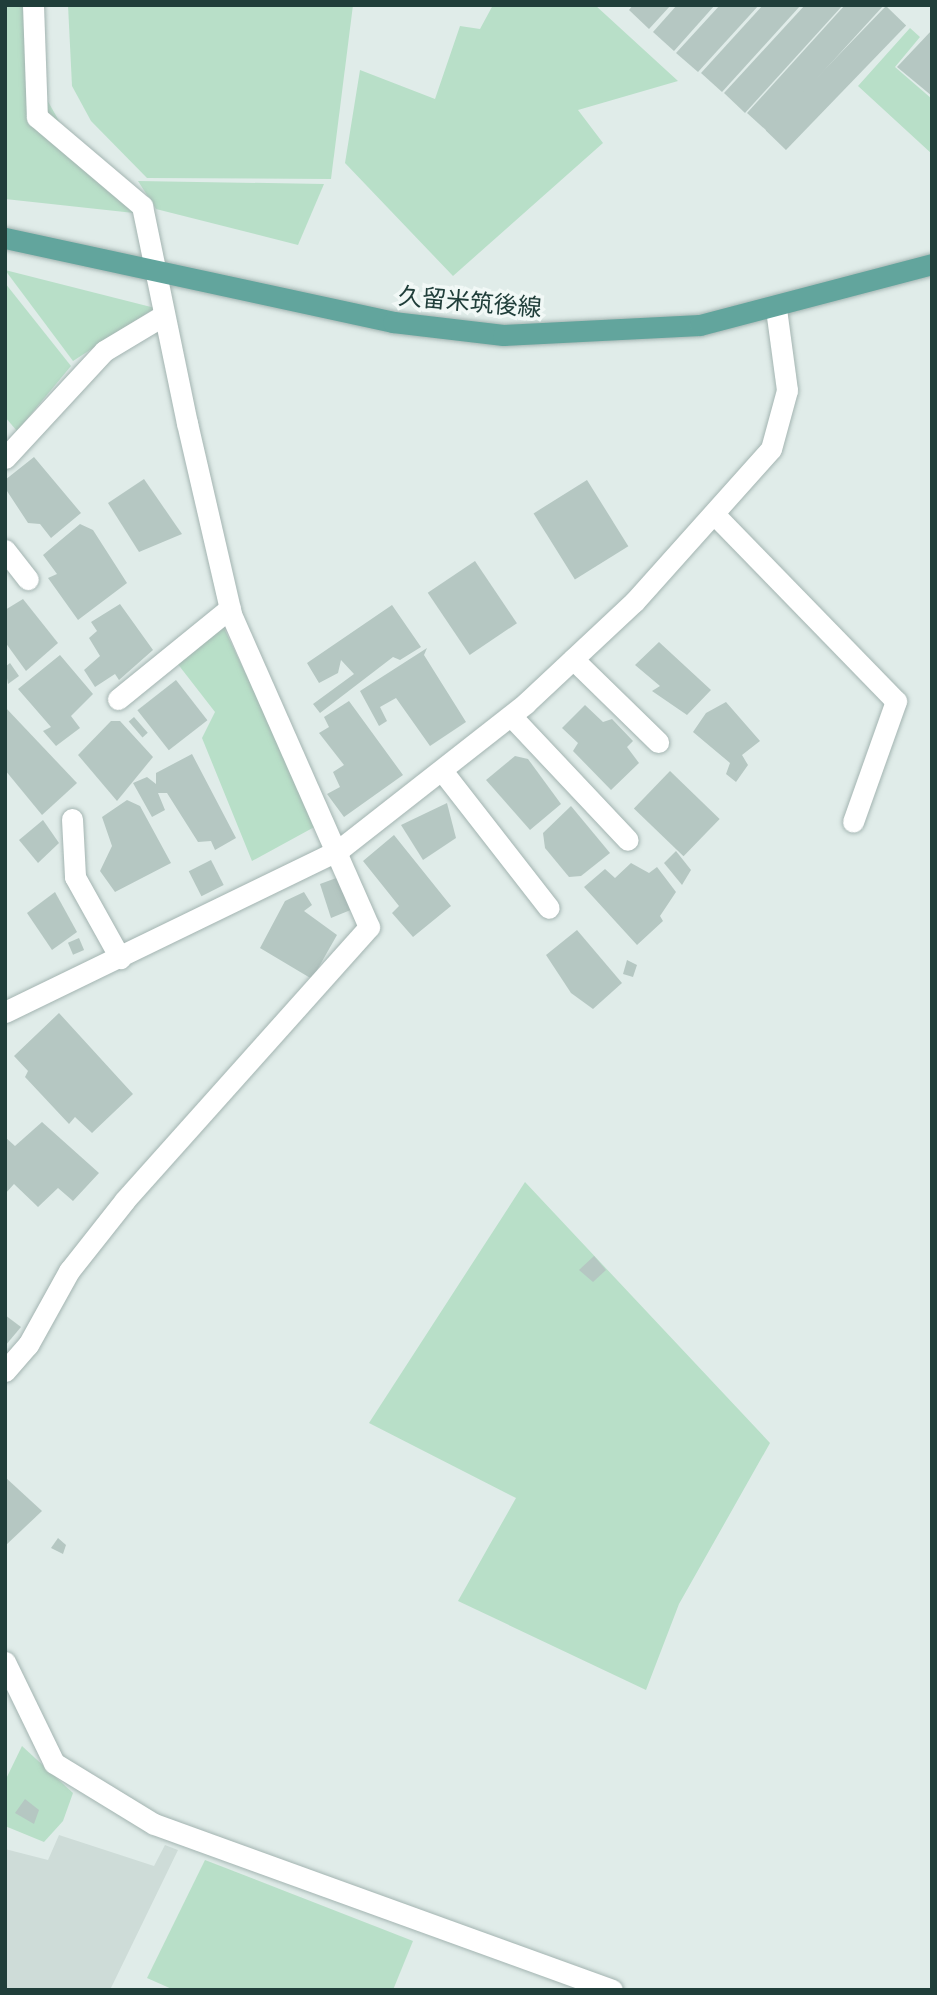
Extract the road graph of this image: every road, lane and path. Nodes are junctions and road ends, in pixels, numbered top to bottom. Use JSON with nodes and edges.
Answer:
{"nodes":[{"id":1,"x":33,"y":5,"type":"edge"},
{"id":2,"x":5,"y":238,"type":"edge"},
{"id":3,"x":932,"y":264,"type":"edge"},
{"id":4,"x":156,"y":274,"type":"junction"},
{"id":5,"x":776,"y":309,"type":"junction"},
{"id":6,"x":164,"y":315,"type":"junction"},
{"id":7,"x":5,"y":458,"type":"edge"},
{"id":8,"x":716,"y":516,"type":"junction"},
{"id":9,"x":5,"y":550,"type":"edge"},
{"id":10,"x":28,"y":579,"type":"dead end"},
{"id":11,"x":230,"y":608,"type":"junction"},
{"id":12,"x":573,"y":659,"type":"junction"},
{"id":13,"x":118,"y":699,"type":"dead end"},
{"id":14,"x":511,"y":716,"type":"junction"},
{"id":15,"x":658,"y":742,"type":"dead end"},
{"id":16,"x":443,"y":772,"type":"junction"},
{"id":17,"x":72,"y":819,"type":"dead end"},
{"id":18,"x":853,"y":822,"type":"dead end"},
{"id":19,"x":628,"y":841,"type":"dead end"},
{"id":20,"x":340,"y":849,"type":"junction"},
{"id":21,"x":549,"y":908,"type":"dead end"},
{"id":22,"x":120,"y":958,"type":"junction"},
{"id":23,"x":5,"y":1012,"type":"edge"},
{"id":24,"x":5,"y":1371,"type":"edge"},
{"id":25,"x":5,"y":1662,"type":"edge"},
{"id":26,"x":612,"y":1990,"type":"edge"}],
"edges":[{"from":1,"to":4,"type":"street"},
{"from":2,"to":4,"type":"main road","name":"久留米筑後線"},
{"from":3,"to":5,"type":"main road","name":"久留米筑後線"},
{"from":4,"to":5,"type":"main road","name":"久留米筑後線"},
{"from":4,"to":6,"type":"street"},
{"from":5,"to":8,"type":"street"},
{"from":6,"to":7,"type":"street"},
{"from":6,"to":11,"type":"street"},
{"from":8,"to":12,"type":"street"},
{"from":8,"to":18,"type":"street"},
{"from":9,"to":10,"type":"street"},
{"from":11,"to":13,"type":"street"},
{"from":11,"to":20,"type":"street"},
{"from":12,"to":14,"type":"street"},
{"from":12,"to":15,"type":"street"},
{"from":14,"to":16,"type":"street"},
{"from":14,"to":19,"type":"street"},
{"from":16,"to":20,"type":"street"},
{"from":16,"to":21,"type":"street"},
{"from":17,"to":22,"type":"street"},
{"from":20,"to":22,"type":"street"},
{"from":20,"to":24,"type":"street"},
{"from":22,"to":23,"type":"street"},
{"from":25,"to":26,"type":"street"}]}
